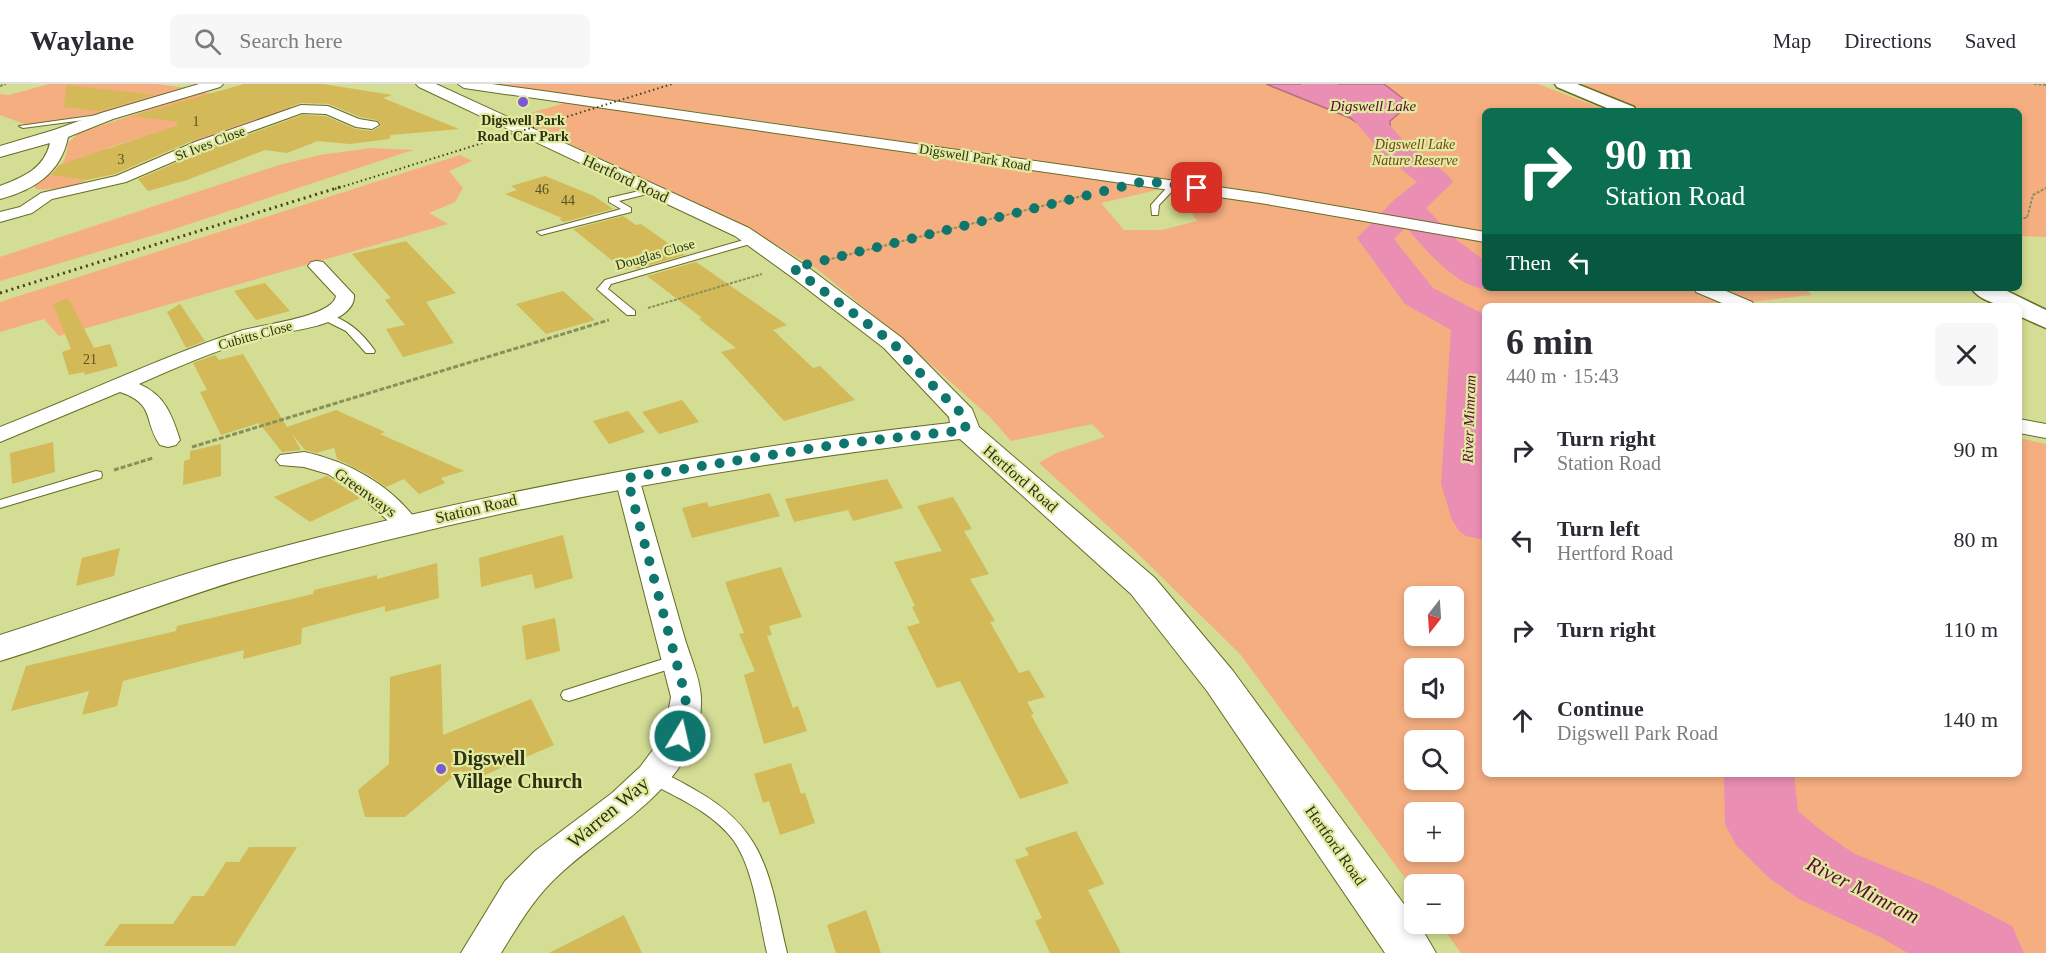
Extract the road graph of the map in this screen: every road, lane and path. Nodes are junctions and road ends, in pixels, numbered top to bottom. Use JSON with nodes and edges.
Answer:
{"nodes":[{"id":1,"x":6,"y":84,"type":"edge"},
{"id":2,"x":215,"y":84,"type":"edge"},
{"id":3,"x":424,"y":84,"type":"edge"},
{"id":4,"x":464,"y":84,"type":"edge"},
{"id":5,"x":1563,"y":84,"type":"edge"},
{"id":6,"x":2034,"y":84,"type":"edge"},
{"id":7,"x":2046,"y":85,"type":"edge"},
{"id":8,"x":0,"y":86,"type":"edge"},
{"id":9,"x":1621,"y":108,"type":"edge"},
{"id":10,"x":107,"y":116,"type":"junction"},
{"id":11,"x":372,"y":125,"type":"dead end"},
{"id":12,"x":23,"y":126,"type":"dead end"},
{"id":13,"x":60,"y":134,"type":"junction"},
{"id":14,"x":0,"y":152,"type":"edge"},
{"id":15,"x":1174,"y":185,"type":"junction"},
{"id":16,"x":2046,"y":188,"type":"edge"},
{"id":17,"x":652,"y":190,"type":"junction"},
{"id":18,"x":1,"y":192,"type":"edge"},
{"id":19,"x":1089,"y":195,"type":"dead end"},
{"id":20,"x":47,"y":196,"type":"junction"},
{"id":21,"x":1155,"y":213,"type":"dead end"},
{"id":22,"x":0,"y":217,"type":"edge"},
{"id":23,"x":2022,"y":218,"type":"edge"},
{"id":24,"x":542,"y":232,"type":"dead end"},
{"id":25,"x":1482,"y":236,"type":"edge"},
{"id":26,"x":754,"y":240,"type":"junction"},
{"id":27,"x":316,"y":266,"type":"dead end"},
{"id":28,"x":791,"y":267,"type":"junction"},
{"id":29,"x":1710,"y":291,"type":"edge"},
{"id":30,"x":1989,"y":291,"type":"edge"},
{"id":31,"x":1738,"y":303,"type":"edge"},
{"id":32,"x":2013,"y":303,"type":"edge"},
{"id":33,"x":2022,"y":308,"type":"edge"},
{"id":34,"x":631,"y":313,"type":"junction"},
{"id":35,"x":324,"y":316,"type":"junction"},
{"id":36,"x":2046,"y":320,"type":"edge"},
{"id":37,"x":370,"y":351,"type":"dead end"},
{"id":38,"x":118,"y":385,"type":"junction"},
{"id":39,"x":2022,"y":427,"type":"edge"},
{"id":40,"x":966,"y":430,"type":"junction"},
{"id":41,"x":2046,"y":431,"type":"edge"},
{"id":42,"x":0,"y":435,"type":"edge"},
{"id":43,"x":172,"y":448,"type":"junction"},
{"id":44,"x":288,"y":460,"type":"dead end"},
{"id":45,"x":96,"y":475,"type":"joint"},
{"id":46,"x":627,"y":478,"type":"junction"},
{"id":47,"x":0,"y":504,"type":"edge"},
{"id":48,"x":406,"y":524,"type":"junction"},
{"id":49,"x":0,"y":648,"type":"edge"},
{"id":50,"x":676,"y":661,"type":"junction"},
{"id":51,"x":569,"y":695,"type":"dead end"},
{"id":52,"x":652,"y":776,"type":"junction"},
{"id":53,"x":480,"y":953,"type":"edge"},
{"id":54,"x":777,"y":953,"type":"edge"},
{"id":55,"x":1412,"y":953,"type":"edge"}],
"edges":[{"from":1,"to":8,"type":"path"},
{"from":2,"to":10,"type":"street"},
{"from":3,"to":17,"type":"street","name":"Hertford Road"},
{"from":4,"to":15,"type":"street","name":"Digswell Park Road"},
{"from":5,"to":9,"type":"main road"},
{"from":6,"to":7,"type":"path"},
{"from":10,"to":12,"type":"lane"},
{"from":10,"to":13,"type":"street"},
{"from":11,"to":20,"type":"street","name":"St Ives Close"},
{"from":13,"to":14,"type":"street"},
{"from":13,"to":18,"type":"street"},
{"from":15,"to":21,"type":"lane"},
{"from":15,"to":25,"type":"street","name":"Digswell Park Road"},
{"from":16,"to":23,"type":"path"},
{"from":17,"to":24,"type":"lane"},
{"from":17,"to":26,"type":"street","name":"Hertford Road"},
{"from":18,"to":20,"type":"street","name":"St Ives Close"},
{"from":19,"to":28,"type":"path"},
{"from":20,"to":22,"type":"street","name":"St Ives Close"},
{"from":26,"to":28,"type":"street","name":"Hertford Road"},
{"from":26,"to":34,"type":"lane","name":"Douglas Close"},
{"from":27,"to":35,"type":"street","name":"Cubitts Close"},
{"from":28,"to":34,"type":"path"},
{"from":28,"to":40,"type":"street","name":"Hertford Road"},
{"from":29,"to":31,"type":"street"},
{"from":30,"to":32,"type":"main road"},
{"from":33,"to":36,"type":"main road"},
{"from":34,"to":43,"type":"path"},
{"from":35,"to":37,"type":"lane"},
{"from":35,"to":38,"type":"street","name":"Cubitts Close"},
{"from":38,"to":42,"type":"street","name":"Cubitts Close"},
{"from":38,"to":43,"type":"street"},
{"from":39,"to":41,"type":"street"},
{"from":40,"to":46,"type":"street","name":"Station Road"},
{"from":40,"to":55,"type":"street","name":"Hertford Road"},
{"from":43,"to":45,"type":"path"},
{"from":44,"to":48,"type":"street","name":"Greenways"},
{"from":45,"to":47,"type":"lane"},
{"from":46,"to":48,"type":"street","name":"Station Road"},
{"from":46,"to":50,"type":"street","name":"Warren Way"},
{"from":48,"to":49,"type":"street","name":"Station Road"},
{"from":50,"to":51,"type":"lane"},
{"from":50,"to":52,"type":"street","name":"Warren Way"},
{"from":52,"to":53,"type":"street","name":"Warren Way"},
{"from":52,"to":54,"type":"lane"}]}
